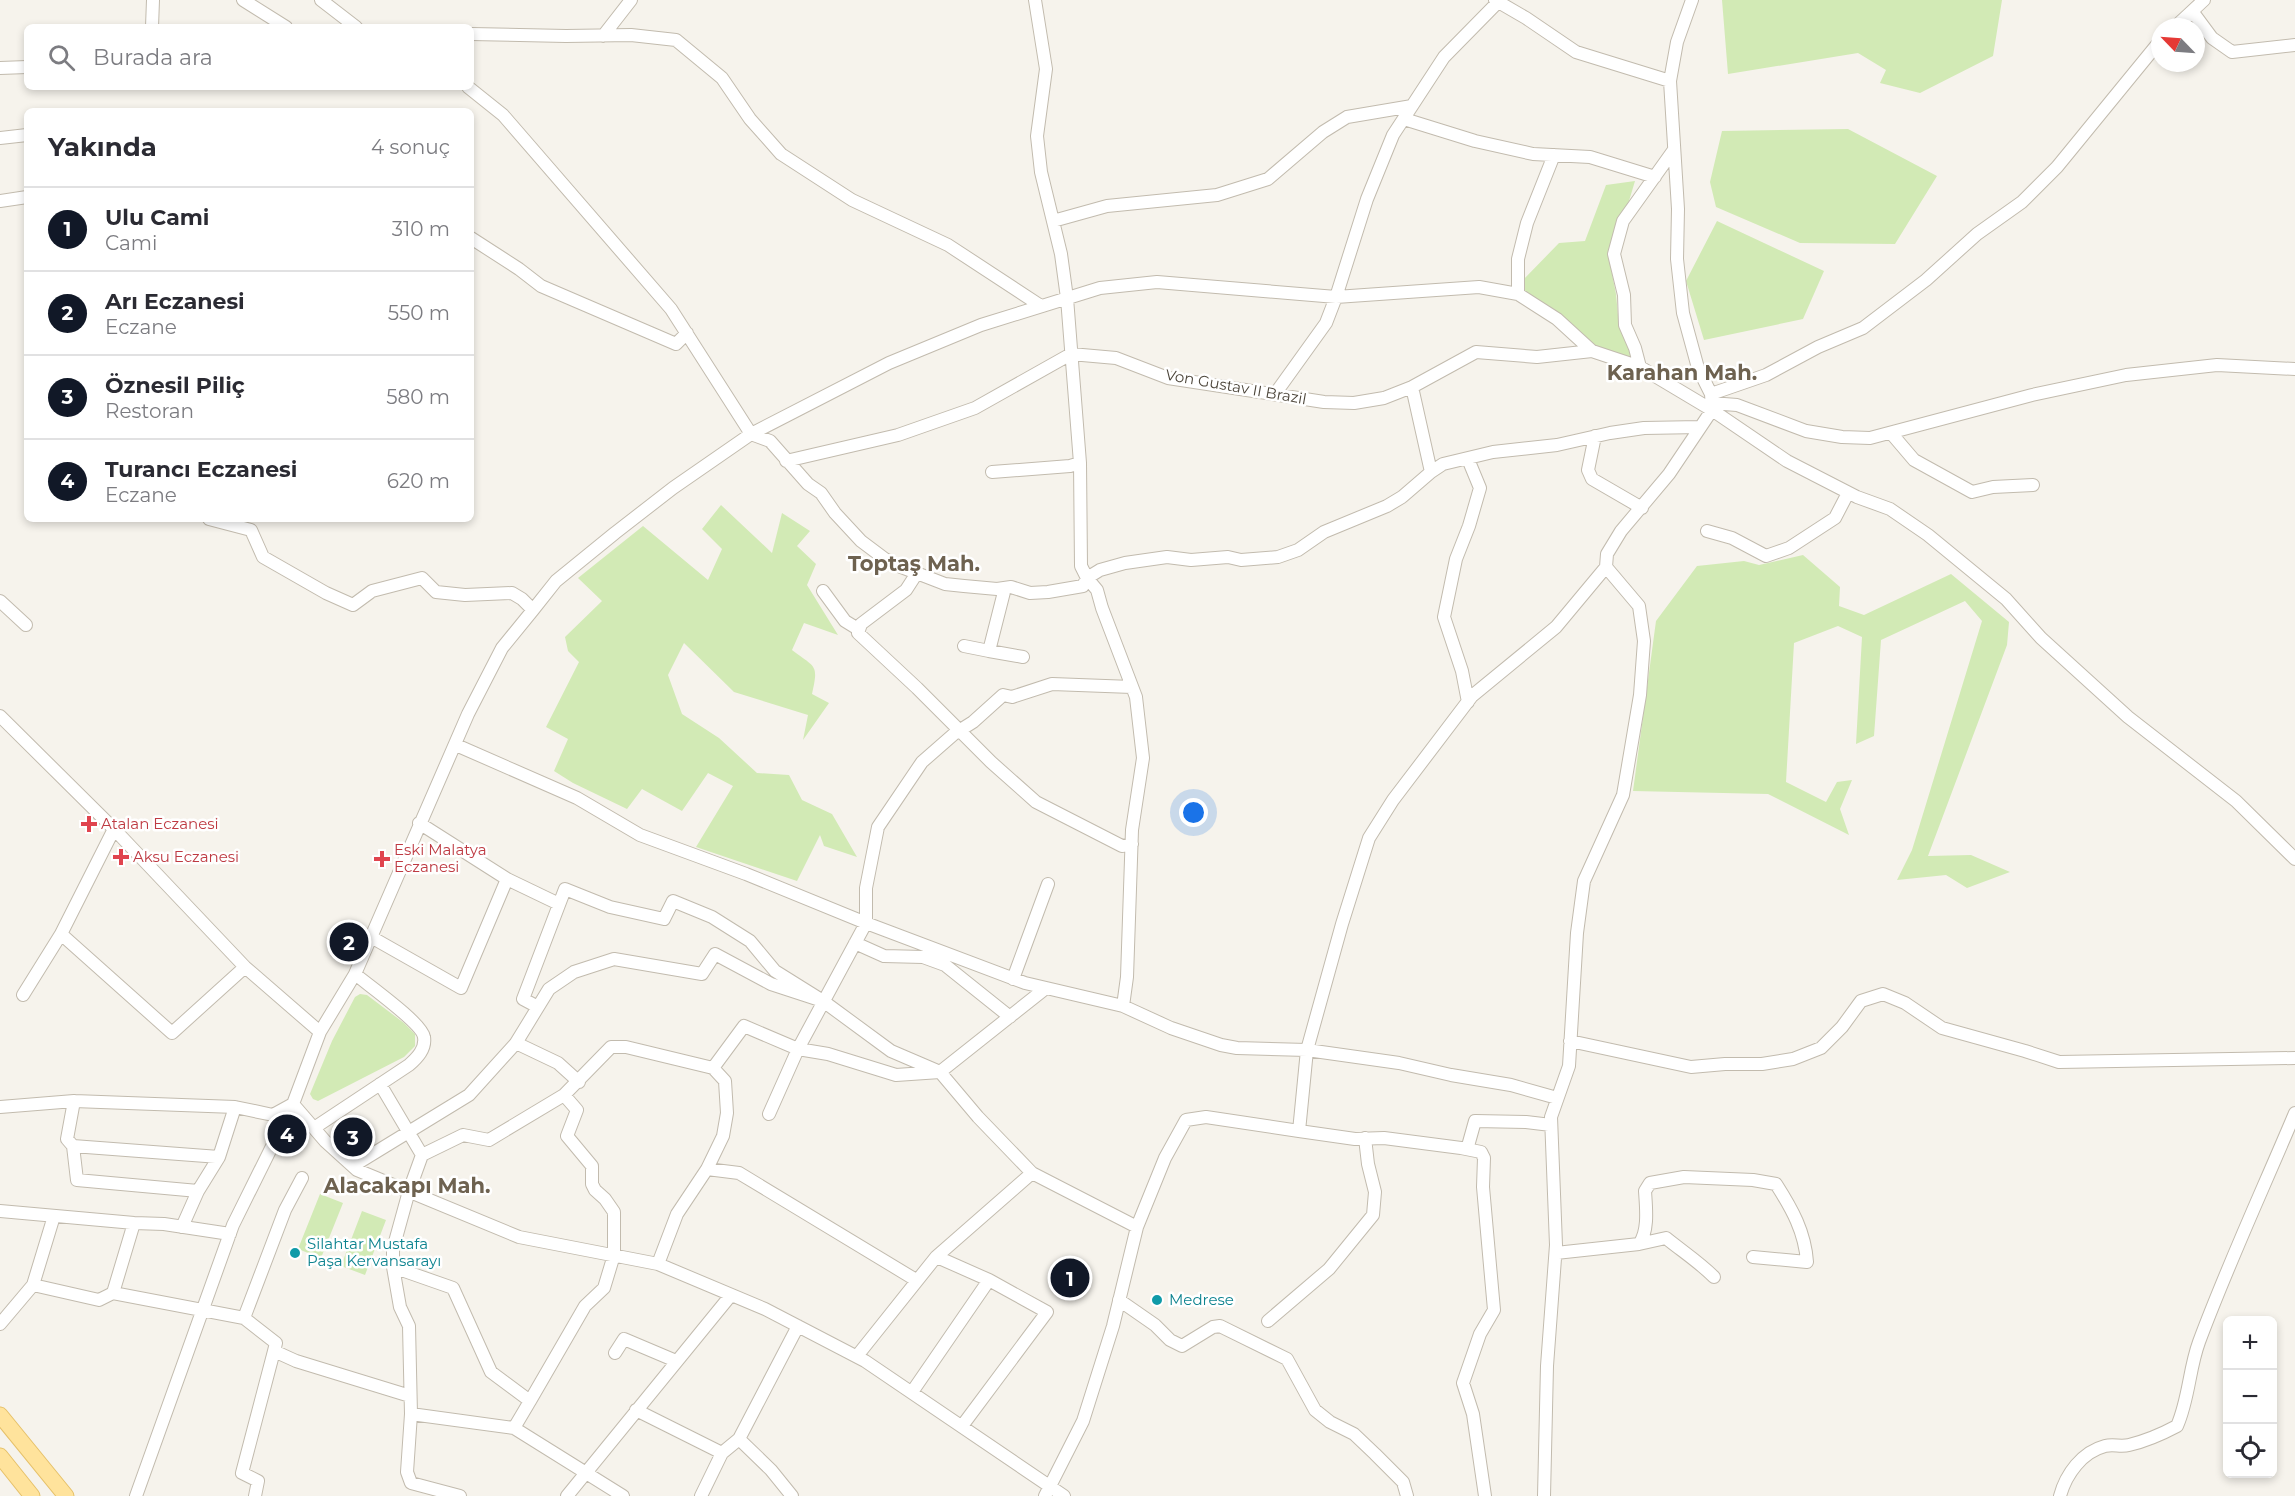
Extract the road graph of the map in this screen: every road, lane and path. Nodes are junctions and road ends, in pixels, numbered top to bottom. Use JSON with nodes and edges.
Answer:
{"nodes":[{"id":1,"x":153,"y":0,"type":"edge"},
{"id":2,"x":243,"y":0,"type":"edge"},
{"id":3,"x":321,"y":0,"type":"edge"},
{"id":4,"x":631,"y":0,"type":"edge"},
{"id":5,"x":1035,"y":0,"type":"edge"},
{"id":6,"x":1692,"y":0,"type":"edge"},
{"id":7,"x":2204,"y":0,"type":"edge"},
{"id":8,"x":1497,"y":1,"type":"edge"},
{"id":9,"x":2192,"y":11,"type":"junction"},
{"id":10,"x":2185,"y":18,"type":"edge"},
{"id":11,"x":152,"y":24,"type":"edge"},
{"id":12,"x":281,"y":24,"type":"edge"},
{"id":13,"x":349,"y":24,"type":"edge"},
{"id":14,"x":474,"y":34,"type":"edge"},
{"id":15,"x":603,"y":36,"type":"junction"},
{"id":16,"x":2295,"y":45,"type":"edge"},
{"id":17,"x":2151,"y":52,"type":"edge"},
{"id":18,"x":24,"y":67,"type":"edge"},
{"id":19,"x":0,"y":68,"type":"edge"},
{"id":20,"x":1670,"y":81,"type":"junction"},
{"id":21,"x":472,"y":90,"type":"edge"},
{"id":22,"x":1412,"y":106,"type":"junction"},
{"id":23,"x":1404,"y":119,"type":"junction"},
{"id":24,"x":24,"y":135,"type":"edge"},
{"id":25,"x":0,"y":138,"type":"edge"},
{"id":26,"x":1673,"y":152,"type":"junction"},
{"id":27,"x":1554,"y":155,"type":"junction"},
{"id":28,"x":1654,"y":177,"type":"junction"},
{"id":29,"x":24,"y":198,"type":"edge"},
{"id":30,"x":0,"y":201,"type":"edge"},
{"id":31,"x":1053,"y":221,"type":"junction"},
{"id":32,"x":474,"y":240,"type":"edge"},
{"id":33,"x":1518,"y":294,"type":"junction"},
{"id":34,"x":1336,"y":297,"type":"junction"},
{"id":35,"x":1067,"y":298,"type":"junction"},
{"id":36,"x":1041,"y":306,"type":"junction"},
{"id":37,"x":687,"y":333,"type":"junction"},
{"id":38,"x":1592,"y":351,"type":"junction"},
{"id":39,"x":1071,"y":354,"type":"junction"},
{"id":40,"x":1640,"y":367,"type":"junction"},
{"id":41,"x":2295,"y":369,"type":"edge"},
{"id":42,"x":1412,"y":387,"type":"junction"},
{"id":43,"x":1275,"y":394,"type":"junction"},
{"id":44,"x":1711,"y":402,"type":"junction"},
{"id":45,"x":1700,"y":427,"type":"junction"},
{"id":46,"x":1891,"y":433,"type":"junction"},
{"id":47,"x":751,"y":434,"type":"junction"},
{"id":48,"x":1595,"y":436,"type":"junction"},
{"id":49,"x":1468,"y":459,"type":"junction"},
{"id":50,"x":786,"y":461,"type":"junction"},
{"id":51,"x":1080,"y":462,"type":"junction"},
{"id":52,"x":992,"y":472,"type":"dead end"},
{"id":53,"x":1431,"y":472,"type":"junction"},
{"id":54,"x":2033,"y":484,"type":"dead end"},
{"id":55,"x":1848,"y":493,"type":"junction"},
{"id":56,"x":1642,"y":508,"type":"junction"},
{"id":57,"x":220,"y":522,"type":"edge"},
{"id":58,"x":1707,"y":531,"type":"dead end"},
{"id":59,"x":1606,"y":567,"type":"junction"},
{"id":60,"x":917,"y":573,"type":"junction"},
{"id":61,"x":1086,"y":578,"type":"junction"},
{"id":62,"x":1005,"y":588,"type":"junction"},
{"id":63,"x":823,"y":591,"type":"dead end"},
{"id":64,"x":0,"y":601,"type":"edge"},
{"id":65,"x":533,"y":610,"type":"junction"},
{"id":66,"x":26,"y":625,"type":"dead end"},
{"id":67,"x":858,"y":629,"type":"junction"},
{"id":68,"x":964,"y":646,"type":"dead end"},
{"id":69,"x":989,"y":651,"type":"junction"},
{"id":70,"x":1023,"y":657,"type":"dead end"},
{"id":71,"x":1132,"y":687,"type":"junction"},
{"id":72,"x":1467,"y":702,"type":"junction"},
{"id":73,"x":0,"y":716,"type":"edge"},
{"id":74,"x":960,"y":730,"type":"junction"},
{"id":75,"x":456,"y":745,"type":"junction"},
{"id":76,"x":419,"y":823,"type":"junction"},
{"id":77,"x":114,"y":829,"type":"junction"},
{"id":78,"x":1132,"y":844,"type":"junction"},
{"id":79,"x":2295,"y":859,"type":"edge"},
{"id":80,"x":507,"y":879,"type":"junction"},
{"id":81,"x":1048,"y":884,"type":"dead end"},
{"id":82,"x":559,"y":904,"type":"junction"},
{"id":83,"x":866,"y":923,"type":"junction"},
{"id":84,"x":61,"y":934,"type":"junction"},
{"id":85,"x":371,"y":937,"type":"junction"},
{"id":86,"x":855,"y":943,"type":"junction"},
{"id":87,"x":245,"y":967,"type":"junction"},
{"id":88,"x":355,"y":974,"type":"junction"},
{"id":89,"x":1013,"y":979,"type":"junction"},
{"id":90,"x":1046,"y":988,"type":"junction"},
{"id":91,"x":23,"y":995,"type":"dead end"},
{"id":92,"x":823,"y":1001,"type":"junction"},
{"id":93,"x":1123,"y":1006,"type":"junction"},
{"id":94,"x":538,"y":1007,"type":"junction"},
{"id":95,"x":1010,"y":1017,"type":"junction"},
{"id":96,"x":320,"y":1032,"type":"junction"},
{"id":97,"x":1570,"y":1041,"type":"junction"},
{"id":98,"x":516,"y":1043,"type":"junction"},
{"id":99,"x":798,"y":1049,"type":"junction"},
{"id":100,"x":1307,"y":1050,"type":"junction"},
{"id":101,"x":2295,"y":1058,"type":"edge"},
{"id":102,"x":713,"y":1068,"type":"junction"},
{"id":103,"x":940,"y":1072,"type":"junction"},
{"id":104,"x":579,"y":1082,"type":"junction"},
{"id":105,"x":381,"y":1084,"type":"junction"},
{"id":106,"x":564,"y":1095,"type":"junction"},
{"id":107,"x":1557,"y":1098,"type":"junction"},
{"id":108,"x":74,"y":1101,"type":"junction"},
{"id":109,"x":293,"y":1104,"type":"junction"},
{"id":110,"x":0,"y":1107,"type":"edge"},
{"id":111,"x":235,"y":1107,"type":"junction"},
{"id":112,"x":2295,"y":1113,"type":"edge"},
{"id":113,"x":769,"y":1114,"type":"dead end"},
{"id":114,"x":1551,"y":1125,"type":"junction"},
{"id":115,"x":314,"y":1128,"type":"junction"},
{"id":116,"x":1299,"y":1131,"type":"junction"},
{"id":117,"x":408,"y":1132,"type":"junction"},
{"id":118,"x":1365,"y":1138,"type":"junction"},
{"id":119,"x":73,"y":1146,"type":"junction"},
{"id":120,"x":1461,"y":1148,"type":"junction"},
{"id":121,"x":422,"y":1155,"type":"junction"},
{"id":122,"x":219,"y":1157,"type":"junction"},
{"id":123,"x":353,"y":1166,"type":"junction"},
{"id":124,"x":707,"y":1169,"type":"junction"},
{"id":125,"x":1032,"y":1173,"type":"junction"},
{"id":126,"x":302,"y":1178,"type":"dead end"},
{"id":127,"x":198,"y":1191,"type":"junction"},
{"id":128,"x":409,"y":1191,"type":"junction"},
{"id":129,"x":0,"y":1211,"type":"edge"},
{"id":130,"x":54,"y":1216,"type":"junction"},
{"id":131,"x":134,"y":1223,"type":"junction"},
{"id":132,"x":182,"y":1227,"type":"junction"},
{"id":133,"x":1137,"y":1227,"type":"junction"},
{"id":134,"x":230,"y":1234,"type":"junction"},
{"id":135,"x":1639,"y":1244,"type":"junction"},
{"id":136,"x":1556,"y":1253,"type":"junction"},
{"id":137,"x":614,"y":1256,"type":"junction"},
{"id":138,"x":937,"y":1257,"type":"junction"},
{"id":139,"x":1753,"y":1257,"type":"dead end"},
{"id":140,"x":658,"y":1264,"type":"junction"},
{"id":141,"x":393,"y":1267,"type":"junction"},
{"id":142,"x":1714,"y":1277,"type":"dead end"},
{"id":143,"x":916,"y":1280,"type":"junction"},
{"id":144,"x":989,"y":1280,"type":"junction"},
{"id":145,"x":33,"y":1285,"type":"junction"},
{"id":146,"x":113,"y":1293,"type":"junction"},
{"id":147,"x":731,"y":1295,"type":"junction"},
{"id":148,"x":1119,"y":1300,"type":"junction"},
{"id":149,"x":201,"y":1311,"type":"junction"},
{"id":150,"x":244,"y":1318,"type":"junction"},
{"id":151,"x":1268,"y":1321,"type":"dead end"},
{"id":152,"x":0,"y":1324,"type":"edge"},
{"id":153,"x":798,"y":1326,"type":"junction"},
{"id":154,"x":273,"y":1351,"type":"junction"},
{"id":155,"x":615,"y":1353,"type":"dead end"},
{"id":156,"x":857,"y":1356,"type":"junction"},
{"id":157,"x":676,"y":1362,"type":"junction"},
{"id":158,"x":912,"y":1392,"type":"junction"},
{"id":159,"x":410,"y":1396,"type":"junction"},
{"id":160,"x":530,"y":1401,"type":"junction"},
{"id":161,"x":636,"y":1410,"type":"junction"},
{"id":162,"x":411,"y":1414,"type":"junction"},
{"id":163,"x":0,"y":1415,"type":"edge"},
{"id":164,"x":962,"y":1426,"type":"junction"},
{"id":165,"x":514,"y":1428,"type":"junction"},
{"id":166,"x":739,"y":1439,"type":"junction"},
{"id":167,"x":722,"y":1453,"type":"junction"},
{"id":168,"x":0,"y":1456,"type":"edge"},
{"id":169,"x":584,"y":1473,"type":"junction"},
{"id":170,"x":411,"y":1490,"type":"edge"},
{"id":171,"x":1048,"y":1491,"type":"edge"},
{"id":172,"x":32,"y":1496,"type":"edge"},
{"id":173,"x":66,"y":1496,"type":"edge"},
{"id":174,"x":136,"y":1496,"type":"edge"},
{"id":175,"x":255,"y":1496,"type":"edge"},
{"id":176,"x":460,"y":1496,"type":"edge"},
{"id":177,"x":567,"y":1496,"type":"edge"},
{"id":178,"x":623,"y":1496,"type":"edge"},
{"id":179,"x":701,"y":1496,"type":"edge"},
{"id":180,"x":792,"y":1496,"type":"edge"},
{"id":181,"x":1064,"y":1496,"type":"edge"},
{"id":182,"x":1407,"y":1496,"type":"edge"},
{"id":183,"x":1485,"y":1496,"type":"edge"},
{"id":184,"x":1544,"y":1496,"type":"edge"},
{"id":185,"x":2060,"y":1496,"type":"edge"}],
"edges":[{"from":1,"to":11,"type":"street"},
{"from":2,"to":12,"type":"street"},
{"from":3,"to":13,"type":"street"},
{"from":4,"to":15,"type":"street"},
{"from":5,"to":31,"type":"street"},
{"from":6,"to":20,"type":"street"},
{"from":7,"to":9,"type":"street"},
{"from":8,"to":20,"type":"street"},
{"from":8,"to":22,"type":"street"},
{"from":9,"to":10,"type":"street"},
{"from":9,"to":16,"type":"street"},
{"from":14,"to":15,"type":"street"},
{"from":15,"to":36,"type":"street"},
{"from":17,"to":44,"type":"street"},
{"from":18,"to":19,"type":"street"},
{"from":20,"to":26,"type":"street"},
{"from":21,"to":37,"type":"street"},
{"from":22,"to":23,"type":"street"},
{"from":22,"to":31,"type":"street"},
{"from":23,"to":27,"type":"street"},
{"from":23,"to":34,"type":"street"},
{"from":24,"to":25,"type":"street"},
{"from":26,"to":28,"type":"street"},
{"from":26,"to":44,"type":"street"},
{"from":27,"to":28,"type":"street"},
{"from":27,"to":33,"type":"street"},
{"from":28,"to":40,"type":"street"},
{"from":29,"to":30,"type":"street"},
{"from":31,"to":35,"type":"street"},
{"from":32,"to":37,"type":"street"},
{"from":33,"to":34,"type":"street"},
{"from":33,"to":38,"type":"street"},
{"from":34,"to":35,"type":"street"},
{"from":34,"to":43,"type":"street"},
{"from":35,"to":36,"type":"street"},
{"from":35,"to":39,"type":"street"},
{"from":36,"to":47,"type":"street"},
{"from":37,"to":47,"type":"street"},
{"from":38,"to":40,"type":"street"},
{"from":38,"to":42,"type":"street","name":"Von Gustav II Brazil"},
{"from":39,"to":43,"type":"street","name":"Von Gustav II Brazil"},
{"from":39,"to":50,"type":"street"},
{"from":39,"to":51,"type":"street"},
{"from":40,"to":44,"type":"street"},
{"from":41,"to":46,"type":"street"},
{"from":42,"to":43,"type":"street","name":"Von Gustav II Brazil"},
{"from":42,"to":53,"type":"street"},
{"from":44,"to":45,"type":"street"},
{"from":44,"to":46,"type":"street"},
{"from":44,"to":55,"type":"street"},
{"from":45,"to":48,"type":"street"},
{"from":45,"to":56,"type":"street"},
{"from":46,"to":54,"type":"street"},
{"from":47,"to":50,"type":"street"},
{"from":47,"to":65,"type":"street"},
{"from":48,"to":49,"type":"street"},
{"from":48,"to":56,"type":"street"},
{"from":49,"to":53,"type":"street"},
{"from":49,"to":72,"type":"street"},
{"from":50,"to":60,"type":"street"},
{"from":51,"to":52,"type":"street"},
{"from":51,"to":61,"type":"street"},
{"from":53,"to":61,"type":"street"},
{"from":55,"to":58,"type":"street"},
{"from":55,"to":79,"type":"street"},
{"from":56,"to":59,"type":"street"},
{"from":57,"to":65,"type":"street"},
{"from":59,"to":72,"type":"street"},
{"from":59,"to":97,"type":"street"},
{"from":60,"to":62,"type":"street"},
{"from":60,"to":67,"type":"street"},
{"from":61,"to":62,"type":"street"},
{"from":61,"to":71,"type":"street"},
{"from":62,"to":69,"type":"street"},
{"from":63,"to":67,"type":"street"},
{"from":64,"to":66,"type":"street"},
{"from":65,"to":75,"type":"street"},
{"from":67,"to":74,"type":"street"},
{"from":68,"to":69,"type":"street"},
{"from":69,"to":70,"type":"street"},
{"from":71,"to":74,"type":"street"},
{"from":71,"to":78,"type":"street"},
{"from":72,"to":100,"type":"street"},
{"from":73,"to":77,"type":"street"},
{"from":74,"to":78,"type":"street"},
{"from":74,"to":83,"type":"street"},
{"from":75,"to":76,"type":"street"},
{"from":75,"to":83,"type":"street"},
{"from":76,"to":80,"type":"street"},
{"from":76,"to":85,"type":"street"},
{"from":77,"to":84,"type":"street"},
{"from":77,"to":87,"type":"street"},
{"from":78,"to":93,"type":"street"},
{"from":80,"to":82,"type":"street"},
{"from":80,"to":85,"type":"street"},
{"from":81,"to":89,"type":"street"},
{"from":82,"to":92,"type":"street"},
{"from":82,"to":94,"type":"street"},
{"from":83,"to":86,"type":"street"},
{"from":83,"to":89,"type":"street"},
{"from":84,"to":87,"type":"street"},
{"from":84,"to":91,"type":"street"},
{"from":85,"to":88,"type":"street"},
{"from":86,"to":92,"type":"street"},
{"from":86,"to":95,"type":"street"},
{"from":87,"to":96,"type":"street"},
{"from":88,"to":96,"type":"street"},
{"from":88,"to":105,"type":"street"},
{"from":89,"to":90,"type":"street"},
{"from":90,"to":93,"type":"street"},
{"from":90,"to":95,"type":"street"},
{"from":92,"to":94,"type":"street"},
{"from":92,"to":99,"type":"street"},
{"from":92,"to":103,"type":"street"},
{"from":93,"to":100,"type":"street"},
{"from":94,"to":98,"type":"street"},
{"from":95,"to":103,"type":"street"},
{"from":96,"to":109,"type":"street"},
{"from":97,"to":101,"type":"street"},
{"from":97,"to":107,"type":"street"},
{"from":98,"to":104,"type":"street"},
{"from":98,"to":117,"type":"street"},
{"from":99,"to":102,"type":"street"},
{"from":99,"to":103,"type":"street"},
{"from":99,"to":113,"type":"street"},
{"from":100,"to":107,"type":"street"},
{"from":100,"to":116,"type":"street"},
{"from":102,"to":104,"type":"street"},
{"from":102,"to":124,"type":"street"},
{"from":103,"to":125,"type":"street"},
{"from":104,"to":106,"type":"street"},
{"from":105,"to":115,"type":"street"},
{"from":105,"to":117,"type":"street"},
{"from":106,"to":121,"type":"street"},
{"from":106,"to":137,"type":"street"},
{"from":107,"to":114,"type":"street"},
{"from":108,"to":110,"type":"street"},
{"from":108,"to":111,"type":"street"},
{"from":108,"to":119,"type":"street"},
{"from":109,"to":111,"type":"street"},
{"from":109,"to":115,"type":"street"},
{"from":109,"to":134,"type":"street"},
{"from":111,"to":122,"type":"street"},
{"from":112,"to":185,"type":"street"},
{"from":114,"to":120,"type":"street"},
{"from":114,"to":136,"type":"street"},
{"from":115,"to":123,"type":"street"},
{"from":116,"to":118,"type":"street"},
{"from":116,"to":133,"type":"street"},
{"from":117,"to":121,"type":"street"},
{"from":117,"to":123,"type":"street"},
{"from":118,"to":120,"type":"street"},
{"from":118,"to":151,"type":"street"},
{"from":119,"to":122,"type":"street"},
{"from":119,"to":127,"type":"street"},
{"from":120,"to":183,"type":"street"},
{"from":121,"to":128,"type":"street"},
{"from":122,"to":127,"type":"street"},
{"from":123,"to":128,"type":"street"},
{"from":124,"to":140,"type":"street"},
{"from":124,"to":143,"type":"street"},
{"from":125,"to":133,"type":"street"},
{"from":125,"to":138,"type":"street"},
{"from":126,"to":150,"type":"street"},
{"from":127,"to":132,"type":"street"},
{"from":128,"to":137,"type":"street"},
{"from":128,"to":141,"type":"street"},
{"from":129,"to":130,"type":"street"},
{"from":130,"to":131,"type":"street"},
{"from":130,"to":145,"type":"street"},
{"from":131,"to":132,"type":"street"},
{"from":131,"to":146,"type":"street"},
{"from":132,"to":134,"type":"street"},
{"from":133,"to":148,"type":"street"},
{"from":134,"to":149,"type":"street"},
{"from":135,"to":136,"type":"street"},
{"from":135,"to":139,"type":"street"},
{"from":135,"to":142,"type":"street"},
{"from":136,"to":184,"type":"street"},
{"from":137,"to":140,"type":"street"},
{"from":137,"to":160,"type":"street"},
{"from":138,"to":143,"type":"street"},
{"from":138,"to":144,"type":"street"},
{"from":140,"to":147,"type":"street"},
{"from":141,"to":159,"type":"street"},
{"from":141,"to":160,"type":"street"},
{"from":143,"to":156,"type":"street"},
{"from":144,"to":158,"type":"street"},
{"from":144,"to":164,"type":"street"},
{"from":145,"to":146,"type":"street"},
{"from":145,"to":152,"type":"street"},
{"from":146,"to":149,"type":"street"},
{"from":147,"to":153,"type":"street"},
{"from":147,"to":157,"type":"street"},
{"from":148,"to":171,"type":"street"},
{"from":148,"to":182,"type":"street"},
{"from":149,"to":150,"type":"street"},
{"from":149,"to":174,"type":"street"},
{"from":150,"to":154,"type":"street"},
{"from":153,"to":156,"type":"street"},
{"from":153,"to":166,"type":"street"},
{"from":154,"to":159,"type":"street"},
{"from":154,"to":175,"type":"street"},
{"from":155,"to":157,"type":"street"},
{"from":156,"to":158,"type":"street"},
{"from":157,"to":161,"type":"street"},
{"from":158,"to":164,"type":"street"},
{"from":159,"to":162,"type":"street"},
{"from":160,"to":165,"type":"street"},
{"from":161,"to":167,"type":"street"},
{"from":161,"to":169,"type":"street"},
{"from":162,"to":165,"type":"street"},
{"from":162,"to":170,"type":"street"},
{"from":163,"to":173,"type":"main road"},
{"from":164,"to":171,"type":"street"},
{"from":165,"to":169,"type":"street"},
{"from":166,"to":167,"type":"street"},
{"from":166,"to":180,"type":"street"},
{"from":167,"to":179,"type":"street"},
{"from":168,"to":172,"type":"main road"},
{"from":169,"to":177,"type":"street"},
{"from":169,"to":178,"type":"street"},
{"from":170,"to":176,"type":"street"},
{"from":171,"to":181,"type":"street"}]}
